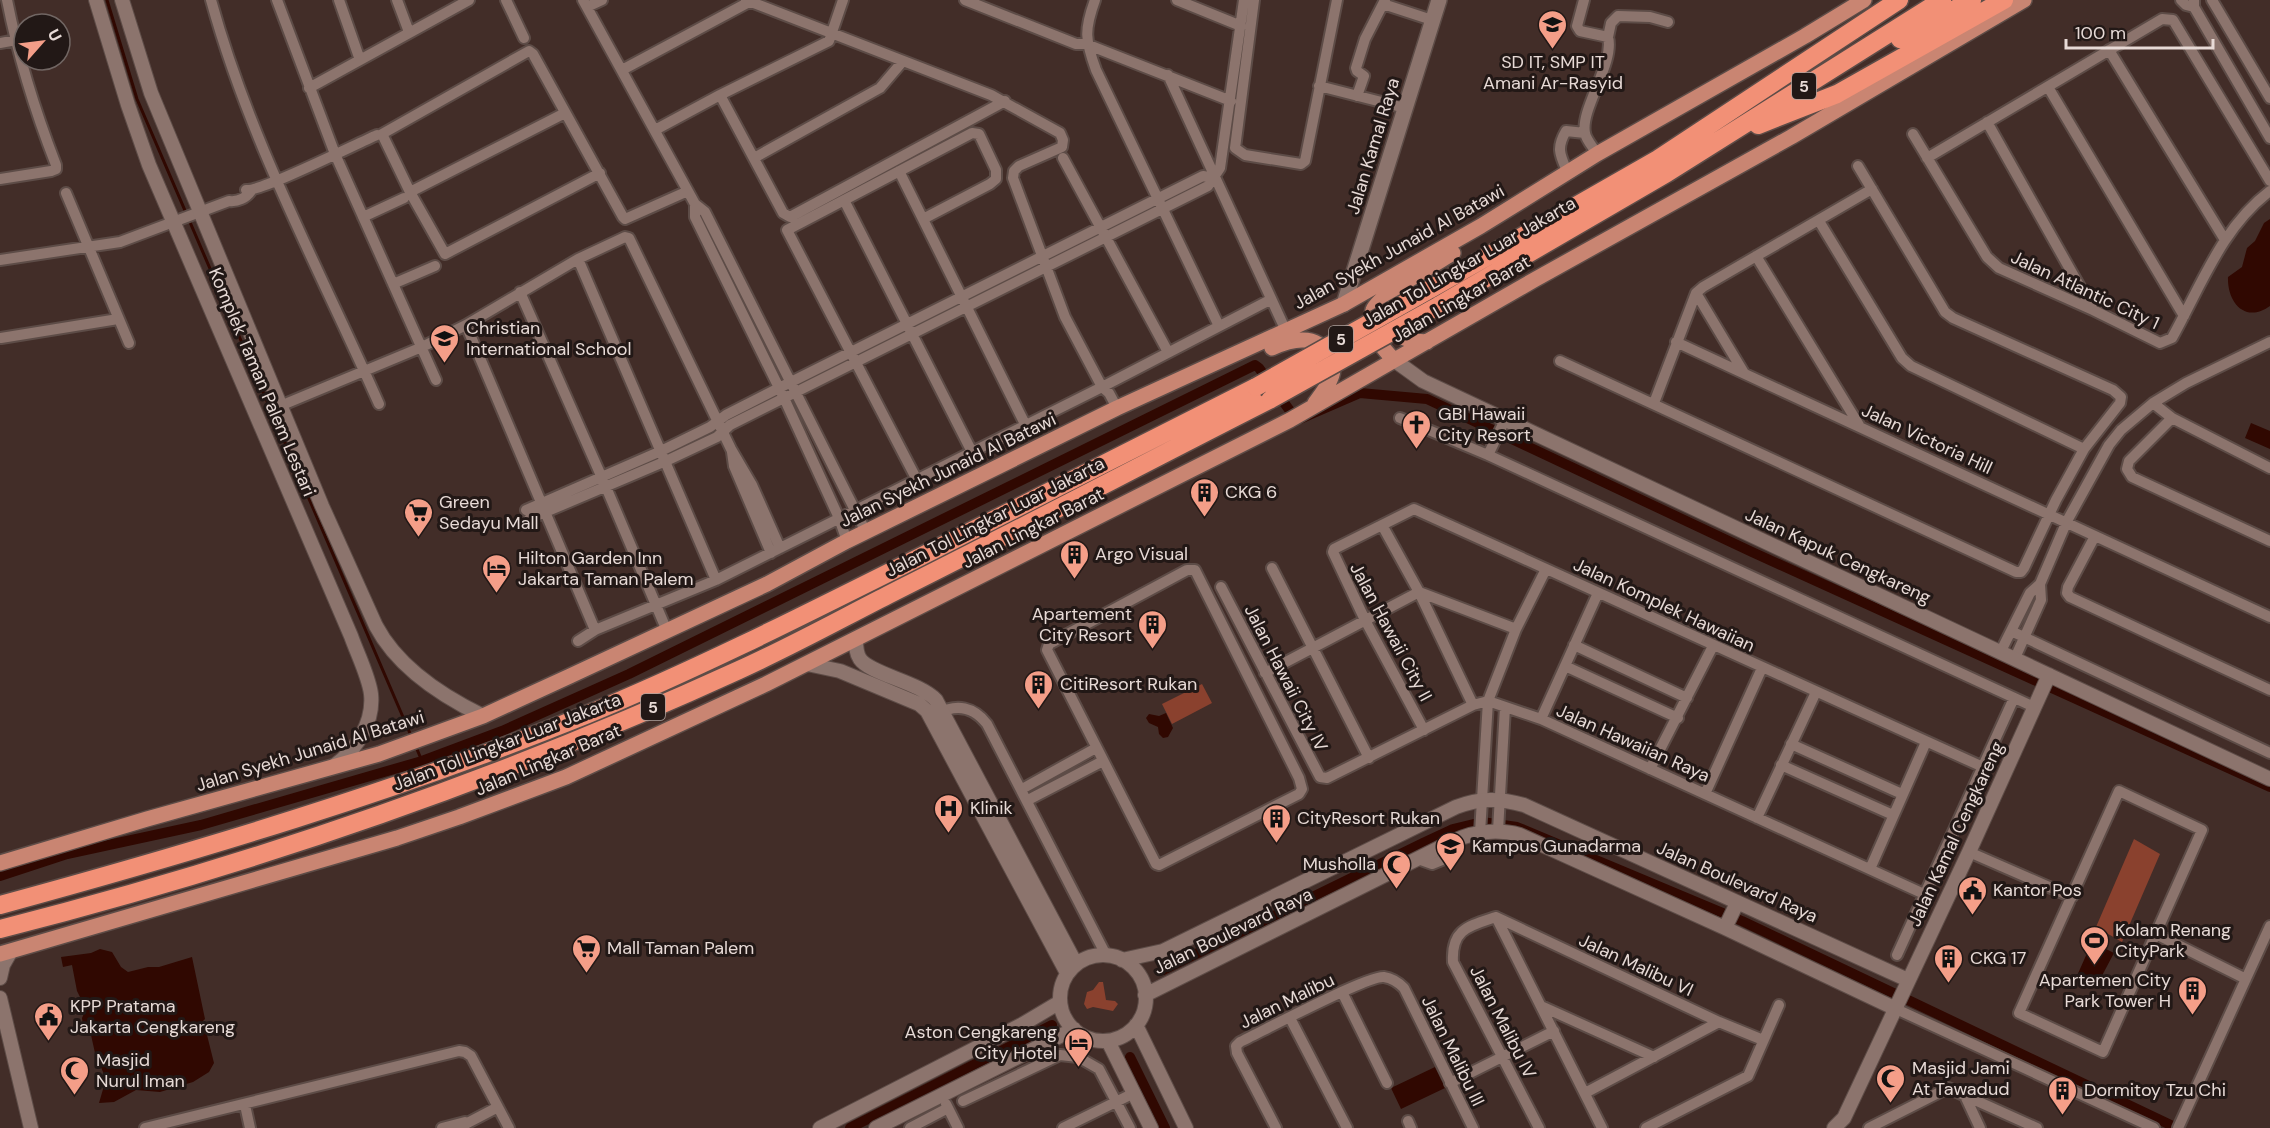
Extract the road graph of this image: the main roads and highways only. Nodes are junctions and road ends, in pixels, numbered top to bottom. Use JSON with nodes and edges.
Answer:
{"nodes":[{"id":1,"x":1438,"y":0,"type":"edge"},
{"id":2,"x":1864,"y":0,"type":"edge"},
{"id":3,"x":1899,"y":0,"type":"edge"},
{"id":4,"x":1942,"y":0,"type":"edge"},
{"id":5,"x":1972,"y":0,"type":"edge"},
{"id":6,"x":2004,"y":0,"type":"edge"},
{"id":7,"x":2024,"y":0,"type":"edge"},
{"id":8,"x":1817,"y":77,"type":"junction"},
{"id":9,"x":1732,"y":132,"type":"junction"},
{"id":10,"x":1662,"y":166,"type":"junction"},
{"id":11,"x":1512,"y":207,"type":"junction"},
{"id":12,"x":1398,"y":287,"type":"junction"},
{"id":13,"x":1344,"y":304,"type":"junction"},
{"id":14,"x":1427,"y":342,"type":"junction"},
{"id":15,"x":1394,"y":360,"type":"junction"},
{"id":16,"x":1143,"y":397,"type":"junction"},
{"id":17,"x":1309,"y":409,"type":"junction"},
{"id":18,"x":0,"y":863,"type":"edge"},
{"id":19,"x":0,"y":904,"type":"edge"},
{"id":20,"x":0,"y":928,"type":"edge"},
{"id":21,"x":5,"y":953,"type":"edge"}],
"edges":[{"from":1,"to":13,"type":"main road","name":"Jalan Kamal Raya"},
{"from":2,"to":11,"type":"main road","name":"Jalan Syekh Junaid Al Batawi"},
{"from":3,"to":10,"type":"highway","name":"Jalan Tol Lingkar Luar Jakarta","number":"5"},
{"from":4,"to":8,"type":"highway","name":"Jalan Tol Lingkar Luar Jakarta","number":"5"},
{"from":5,"to":8,"type":"highway"},
{"from":6,"to":9,"type":"highway"},
{"from":7,"to":14,"type":"main road","name":"Jalan Lingkar Barat"},
{"from":8,"to":9,"type":"highway","name":"Jalan Tol Lingkar Luar Jakarta","number":"5"},
{"from":9,"to":10,"type":"highway","name":"Jalan Tol Lingkar Luar Jakarta","number":"5"},
{"from":10,"to":19,"type":"highway","name":"Jalan Tol Lingkar Luar Jakarta","number":"5","bridge":true},
{"from":10,"to":20,"type":"highway","name":"Jalan Tol Lingkar Luar Jakarta","number":"5","bridge":true},
{"from":11,"to":12,"type":"main road"},
{"from":11,"to":13,"type":"main road","name":"Jalan Syekh Junaid Al Batawi"},
{"from":12,"to":14,"type":"main road"},
{"from":12,"to":15,"type":"main road"},
{"from":13,"to":16,"type":"main road","name":"Jalan Syekh Junaid Al Batawi"},
{"from":14,"to":15,"type":"main road","name":"Jalan Lingkar Barat"},
{"from":15,"to":17,"type":"main road","name":"Jalan Lingkar Barat"},
{"from":16,"to":17,"type":"main road"},
{"from":16,"to":18,"type":"main road","name":"Jalan Syekh Junaid Al Batawi"},
{"from":17,"to":21,"type":"main road","name":"Jalan Lingkar Barat"}]}
